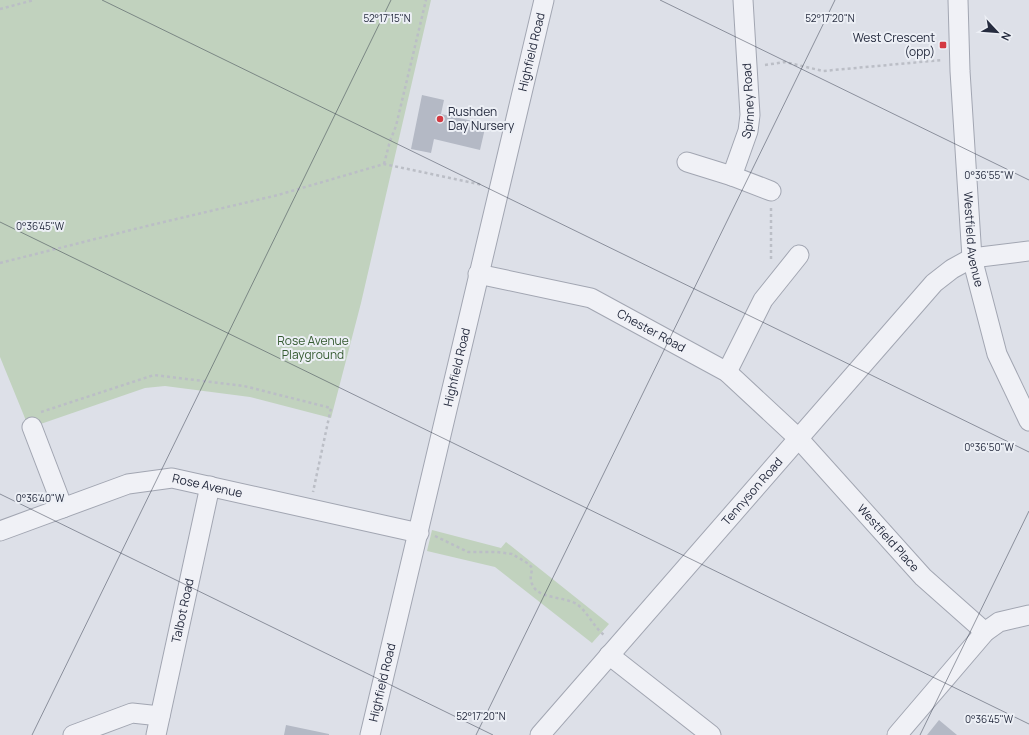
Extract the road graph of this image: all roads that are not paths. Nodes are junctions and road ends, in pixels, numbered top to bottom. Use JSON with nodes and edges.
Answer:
{"nodes":[{"id":1,"x":544,"y":0,"type":"edge"},
{"id":2,"x":743,"y":0,"type":"edge"},
{"id":3,"x":958,"y":0,"type":"edge"},
{"id":4,"x":687,"y":162,"type":"dead end"},
{"id":5,"x":732,"y":176,"type":"junction"},
{"id":6,"x":770,"y":191,"type":"road end"},
{"id":7,"x":1029,"y":251,"type":"edge"},
{"id":8,"x":799,"y":255,"type":"dead end"},
{"id":9,"x":972,"y":258,"type":"junction"},
{"id":10,"x":478,"y":274,"type":"junction"},
{"id":11,"x":728,"y":372,"type":"junction"},
{"id":12,"x":1029,"y":421,"type":"edge"},
{"id":13,"x":32,"y":427,"type":"road end"},
{"id":14,"x":798,"y":438,"type":"junction"},
{"id":15,"x":210,"y":486,"type":"junction"},
{"id":16,"x":64,"y":508,"type":"junction"},
{"id":17,"x":0,"y":531,"type":"edge"},
{"id":18,"x":419,"y":533,"type":"junction"},
{"id":19,"x":1029,"y":615,"type":"edge"},
{"id":20,"x":985,"y":632,"type":"junction"},
{"id":21,"x":613,"y":650,"type":"junction"},
{"id":22,"x":160,"y":716,"type":"junction"},
{"id":23,"x":899,"y":734,"type":"edge"},
{"id":24,"x":73,"y":735,"type":"edge"},
{"id":25,"x":156,"y":735,"type":"edge"},
{"id":26,"x":370,"y":735,"type":"edge"},
{"id":27,"x":540,"y":735,"type":"edge"},
{"id":28,"x":711,"y":735,"type":"edge"}],
"edges":[{"from":1,"to":10,"type":"street","name":"Highfield Road"},
{"from":2,"to":5,"type":"street","name":"Spinney Road"},
{"from":3,"to":9,"type":"street","name":"Westfield Avenue"},
{"from":4,"to":5,"type":"street"},
{"from":5,"to":6,"type":"street"},
{"from":7,"to":9,"type":"street"},
{"from":8,"to":11,"type":"street"},
{"from":9,"to":12,"type":"street","name":"Westfield Avenue"},
{"from":9,"to":14,"type":"street","name":"Tennyson Road"},
{"from":10,"to":11,"type":"street","name":"Chester Road"},
{"from":10,"to":18,"type":"street","name":"Highfield Road"},
{"from":11,"to":14,"type":"street","name":"Chester Road"},
{"from":13,"to":16,"type":"street"},
{"from":14,"to":20,"type":"street","name":"Westfield Place"},
{"from":14,"to":21,"type":"street","name":"Tennyson Road"},
{"from":15,"to":16,"type":"street","name":"Rose Avenue"},
{"from":15,"to":18,"type":"street","name":"Rose Avenue"},
{"from":15,"to":22,"type":"street","name":"Talbot Road"},
{"from":16,"to":17,"type":"street","name":"Rose Avenue"},
{"from":18,"to":26,"type":"street","name":"Highfield Road"},
{"from":19,"to":20,"type":"street"},
{"from":20,"to":23,"type":"street"},
{"from":21,"to":27,"type":"street","name":"Tennyson Road"},
{"from":21,"to":28,"type":"street"},
{"from":22,"to":24,"type":"street"},
{"from":22,"to":25,"type":"street","name":"Talbot Road"}]}
